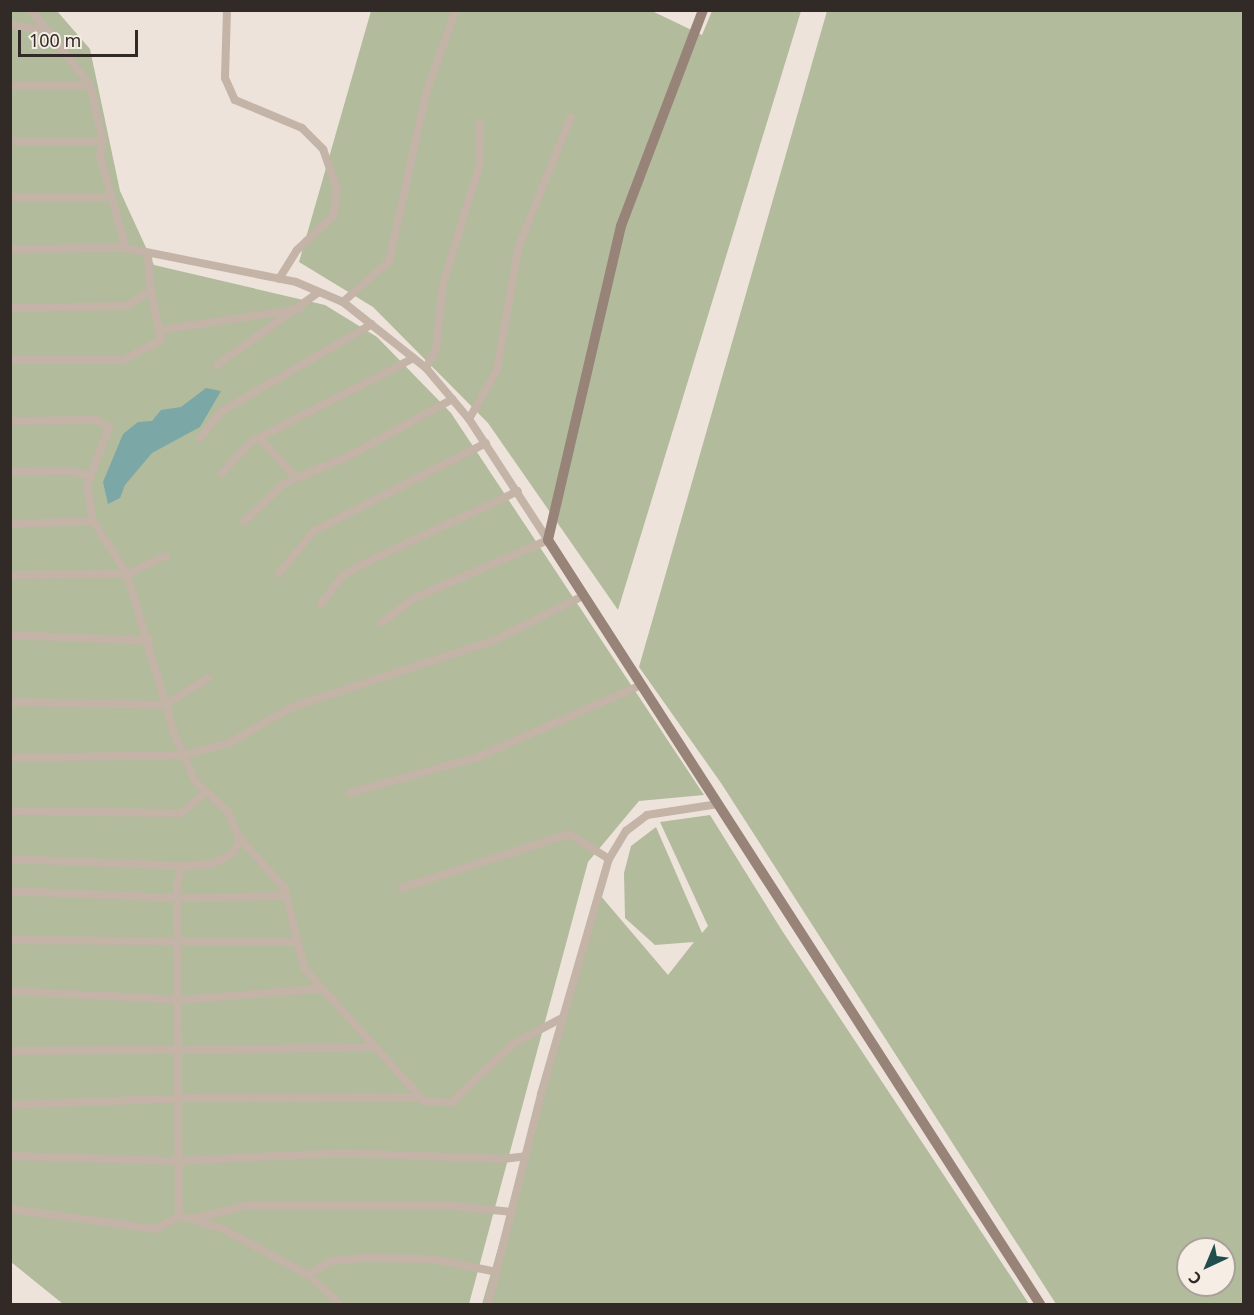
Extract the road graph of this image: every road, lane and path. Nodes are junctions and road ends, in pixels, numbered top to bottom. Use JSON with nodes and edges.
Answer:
{"nodes":[{"id":1,"x":30,"y":10,"type":"edge"},
{"id":2,"x":227,"y":10,"type":"edge"},
{"id":3,"x":703,"y":10,"type":"edge"},
{"id":4,"x":454,"y":15,"type":"dead end"},
{"id":5,"x":10,"y":25,"type":"edge"},
{"id":6,"x":50,"y":31,"type":"junction"},
{"id":7,"x":90,"y":85,"type":"junction"},
{"id":8,"x":10,"y":86,"type":"edge"},
{"id":9,"x":571,"y":117,"type":"dead end"},
{"id":10,"x":480,"y":124,"type":"dead end"},
{"id":11,"x":10,"y":141,"type":"edge"},
{"id":12,"x":103,"y":141,"type":"junction"},
{"id":13,"x":10,"y":197,"type":"edge"},
{"id":14,"x":110,"y":198,"type":"junction"},
{"id":15,"x":126,"y":248,"type":"junction"},
{"id":16,"x":10,"y":249,"type":"edge"},
{"id":17,"x":148,"y":256,"type":"junction"},
{"id":18,"x":279,"y":279,"type":"junction"},
{"id":19,"x":151,"y":291,"type":"junction"},
{"id":20,"x":319,"y":292,"type":"junction"},
{"id":21,"x":344,"y":302,"type":"junction"},
{"id":22,"x":10,"y":308,"type":"edge"},
{"id":23,"x":299,"y":309,"type":"junction"},
{"id":24,"x":372,"y":324,"type":"junction"},
{"id":25,"x":161,"y":330,"type":"junction"},
{"id":26,"x":414,"y":358,"type":"junction"},
{"id":27,"x":10,"y":360,"type":"edge"},
{"id":28,"x":217,"y":365,"type":"dead end"},
{"id":29,"x":426,"y":368,"type":"junction"},
{"id":30,"x":453,"y":399,"type":"junction"},
{"id":31,"x":469,"y":419,"type":"junction"},
{"id":32,"x":10,"y":421,"type":"edge"},
{"id":33,"x":200,"y":438,"type":"dead end"},
{"id":34,"x":260,"y":439,"type":"junction"},
{"id":35,"x":486,"y":443,"type":"junction"},
{"id":36,"x":10,"y":472,"type":"edge"},
{"id":37,"x":222,"y":473,"type":"dead end"},
{"id":38,"x":91,"y":476,"type":"junction"},
{"id":39,"x":297,"y":478,"type":"junction"},
{"id":40,"x":518,"y":491,"type":"junction"},
{"id":41,"x":93,"y":521,"type":"junction"},
{"id":42,"x":244,"y":522,"type":"dead end"},
{"id":43,"x":10,"y":524,"type":"edge"},
{"id":44,"x":548,"y":540,"type":"junction"},
{"id":45,"x":166,"y":556,"type":"dead end"},
{"id":46,"x":279,"y":573,"type":"dead end"},
{"id":47,"x":127,"y":574,"type":"junction"},
{"id":48,"x":10,"y":575,"type":"edge"},
{"id":49,"x":583,"y":596,"type":"junction"},
{"id":50,"x":321,"y":604,"type":"dead end"},
{"id":51,"x":381,"y":623,"type":"dead end"},
{"id":52,"x":10,"y":635,"type":"edge"},
{"id":53,"x":150,"y":642,"type":"junction"},
{"id":54,"x":208,"y":678,"type":"dead end"},
{"id":55,"x":641,"y":685,"type":"junction"},
{"id":56,"x":10,"y":702,"type":"edge"},
{"id":57,"x":165,"y":705,"type":"junction"},
{"id":58,"x":184,"y":755,"type":"junction"},
{"id":59,"x":10,"y":758,"type":"edge"},
{"id":60,"x":207,"y":792,"type":"junction"},
{"id":61,"x":350,"y":793,"type":"dead end"},
{"id":62,"x":718,"y":804,"type":"junction"},
{"id":63,"x":10,"y":812,"type":"edge"},
{"id":64,"x":240,"y":839,"type":"junction"},
{"id":65,"x":10,"y":859,"type":"edge"},
{"id":66,"x":609,"y":859,"type":"junction"},
{"id":67,"x":183,"y":866,"type":"junction"},
{"id":68,"x":284,"y":886,"type":"junction"},
{"id":69,"x":402,"y":888,"type":"dead end"},
{"id":70,"x":10,"y":891,"type":"edge"},
{"id":71,"x":176,"y":898,"type":"junction"},
{"id":72,"x":10,"y":940,"type":"edge"},
{"id":73,"x":296,"y":942,"type":"junction"},
{"id":74,"x":181,"y":944,"type":"junction"},
{"id":75,"x":319,"y":989,"type":"junction"},
{"id":76,"x":10,"y":991,"type":"edge"},
{"id":77,"x":181,"y":1000,"type":"junction"},
{"id":78,"x":562,"y":1018,"type":"junction"},
{"id":79,"x":373,"y":1048,"type":"junction"},
{"id":80,"x":180,"y":1049,"type":"junction"},
{"id":81,"x":10,"y":1051,"type":"edge"},
{"id":82,"x":420,"y":1097,"type":"junction"},
{"id":83,"x":181,"y":1098,"type":"junction"},
{"id":84,"x":10,"y":1105,"type":"edge"},
{"id":85,"x":10,"y":1156,"type":"edge"},
{"id":86,"x":526,"y":1156,"type":"junction"},
{"id":87,"x":178,"y":1161,"type":"junction"},
{"id":88,"x":10,"y":1209,"type":"edge"},
{"id":89,"x":512,"y":1212,"type":"junction"},
{"id":90,"x":179,"y":1216,"type":"junction"},
{"id":91,"x":192,"y":1219,"type":"junction"},
{"id":92,"x":497,"y":1272,"type":"junction"},
{"id":93,"x":308,"y":1275,"type":"junction"},
{"id":94,"x":340,"y":1305,"type":"edge"},
{"id":95,"x":488,"y":1305,"type":"edge"},
{"id":96,"x":1040,"y":1305,"type":"edge"}],
"edges":[{"from":1,"to":6,"type":"street"},
{"from":2,"to":18,"type":"street"},
{"from":3,"to":44,"type":"street"},
{"from":4,"to":21,"type":"street"},
{"from":5,"to":6,"type":"street"},
{"from":6,"to":7,"type":"street"},
{"from":7,"to":8,"type":"street"},
{"from":7,"to":12,"type":"street"},
{"from":9,"to":31,"type":"street"},
{"from":10,"to":29,"type":"street"},
{"from":11,"to":12,"type":"street"},
{"from":12,"to":14,"type":"street"},
{"from":13,"to":14,"type":"street"},
{"from":14,"to":15,"type":"street"},
{"from":15,"to":16,"type":"street"},
{"from":15,"to":17,"type":"street"},
{"from":17,"to":18,"type":"street"},
{"from":17,"to":19,"type":"street"},
{"from":18,"to":20,"type":"street"},
{"from":19,"to":22,"type":"street"},
{"from":19,"to":25,"type":"street"},
{"from":20,"to":21,"type":"street"},
{"from":20,"to":23,"type":"street"},
{"from":21,"to":24,"type":"street"},
{"from":23,"to":25,"type":"street"},
{"from":23,"to":28,"type":"street"},
{"from":24,"to":26,"type":"street"},
{"from":24,"to":33,"type":"street"},
{"from":25,"to":27,"type":"street"},
{"from":26,"to":29,"type":"street"},
{"from":26,"to":34,"type":"street"},
{"from":29,"to":30,"type":"street"},
{"from":30,"to":31,"type":"street"},
{"from":30,"to":39,"type":"street"},
{"from":31,"to":35,"type":"street"},
{"from":32,"to":38,"type":"street"},
{"from":34,"to":37,"type":"street"},
{"from":34,"to":39,"type":"street"},
{"from":35,"to":40,"type":"street"},
{"from":35,"to":46,"type":"street"},
{"from":36,"to":38,"type":"street"},
{"from":38,"to":41,"type":"street"},
{"from":39,"to":42,"type":"street"},
{"from":40,"to":44,"type":"street"},
{"from":40,"to":50,"type":"street"},
{"from":41,"to":43,"type":"street"},
{"from":41,"to":47,"type":"street"},
{"from":44,"to":49,"type":"street"},
{"from":44,"to":51,"type":"street"},
{"from":45,"to":47,"type":"street"},
{"from":47,"to":48,"type":"street"},
{"from":47,"to":53,"type":"street"},
{"from":49,"to":55,"type":"street"},
{"from":49,"to":58,"type":"street"},
{"from":52,"to":53,"type":"street"},
{"from":53,"to":57,"type":"street"},
{"from":54,"to":57,"type":"street"},
{"from":55,"to":61,"type":"street"},
{"from":55,"to":62,"type":"street"},
{"from":56,"to":57,"type":"street"},
{"from":57,"to":58,"type":"street"},
{"from":58,"to":59,"type":"street"},
{"from":58,"to":60,"type":"street"},
{"from":60,"to":63,"type":"street"},
{"from":60,"to":64,"type":"street"},
{"from":62,"to":66,"type":"street"},
{"from":62,"to":96,"type":"street"},
{"from":64,"to":67,"type":"street"},
{"from":64,"to":68,"type":"street"},
{"from":65,"to":67,"type":"street"},
{"from":66,"to":69,"type":"street"},
{"from":66,"to":78,"type":"street"},
{"from":67,"to":71,"type":"street"},
{"from":68,"to":71,"type":"street"},
{"from":68,"to":73,"type":"street"},
{"from":70,"to":71,"type":"street"},
{"from":71,"to":74,"type":"street"},
{"from":72,"to":74,"type":"street"},
{"from":73,"to":74,"type":"street"},
{"from":73,"to":75,"type":"street"},
{"from":74,"to":77,"type":"street"},
{"from":75,"to":77,"type":"street"},
{"from":75,"to":79,"type":"street"},
{"from":76,"to":77,"type":"street"},
{"from":77,"to":80,"type":"street"},
{"from":78,"to":82,"type":"street"},
{"from":78,"to":86,"type":"street"},
{"from":79,"to":80,"type":"street"},
{"from":79,"to":82,"type":"street"},
{"from":80,"to":81,"type":"street"},
{"from":80,"to":83,"type":"street"},
{"from":82,"to":83,"type":"street"},
{"from":83,"to":84,"type":"street"},
{"from":83,"to":87,"type":"street"},
{"from":85,"to":87,"type":"street"},
{"from":86,"to":87,"type":"street"},
{"from":86,"to":89,"type":"street"},
{"from":87,"to":90,"type":"street"},
{"from":88,"to":90,"type":"street"},
{"from":89,"to":91,"type":"street"},
{"from":89,"to":92,"type":"street"},
{"from":90,"to":91,"type":"street"},
{"from":91,"to":93,"type":"street"},
{"from":92,"to":93,"type":"street"},
{"from":92,"to":95,"type":"street"},
{"from":93,"to":94,"type":"street"}]}
